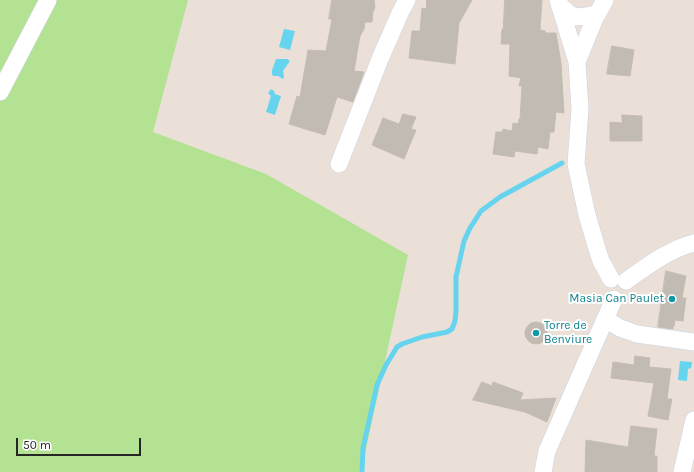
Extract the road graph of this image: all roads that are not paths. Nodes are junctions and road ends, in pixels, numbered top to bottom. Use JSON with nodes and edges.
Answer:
{"nodes":[{"id":1,"x":48,"y":0,"type":"edge"},
{"id":2,"x":407,"y":0,"type":"edge"},
{"id":3,"x":558,"y":2,"type":"edge"},
{"id":4,"x":601,"y":7,"type":"edge"},
{"id":5,"x":576,"y":62,"type":"junction"},
{"id":6,"x":0,"y":92,"type":"edge"},
{"id":7,"x":339,"y":164,"type":"dead end"},
{"id":8,"x":694,"y":243,"type":"edge"},
{"id":9,"x":619,"y":280,"type":"junction"},
{"id":10,"x":605,"y":319,"type":"junction"},
{"id":11,"x":694,"y":342,"type":"edge"},
{"id":12,"x":694,"y":420,"type":"edge"},
{"id":13,"x":543,"y":472,"type":"edge"},
{"id":14,"x":682,"y":472,"type":"edge"}],
"edges":[{"from":1,"to":6,"type":"street"},
{"from":2,"to":7,"type":"street"},
{"from":3,"to":4,"type":"street"},
{"from":3,"to":5,"type":"street"},
{"from":4,"to":5,"type":"street"},
{"from":5,"to":9,"type":"street"},
{"from":8,"to":9,"type":"street"},
{"from":9,"to":10,"type":"street"},
{"from":10,"to":11,"type":"street"},
{"from":10,"to":13,"type":"street"},
{"from":12,"to":14,"type":"street"}]}
